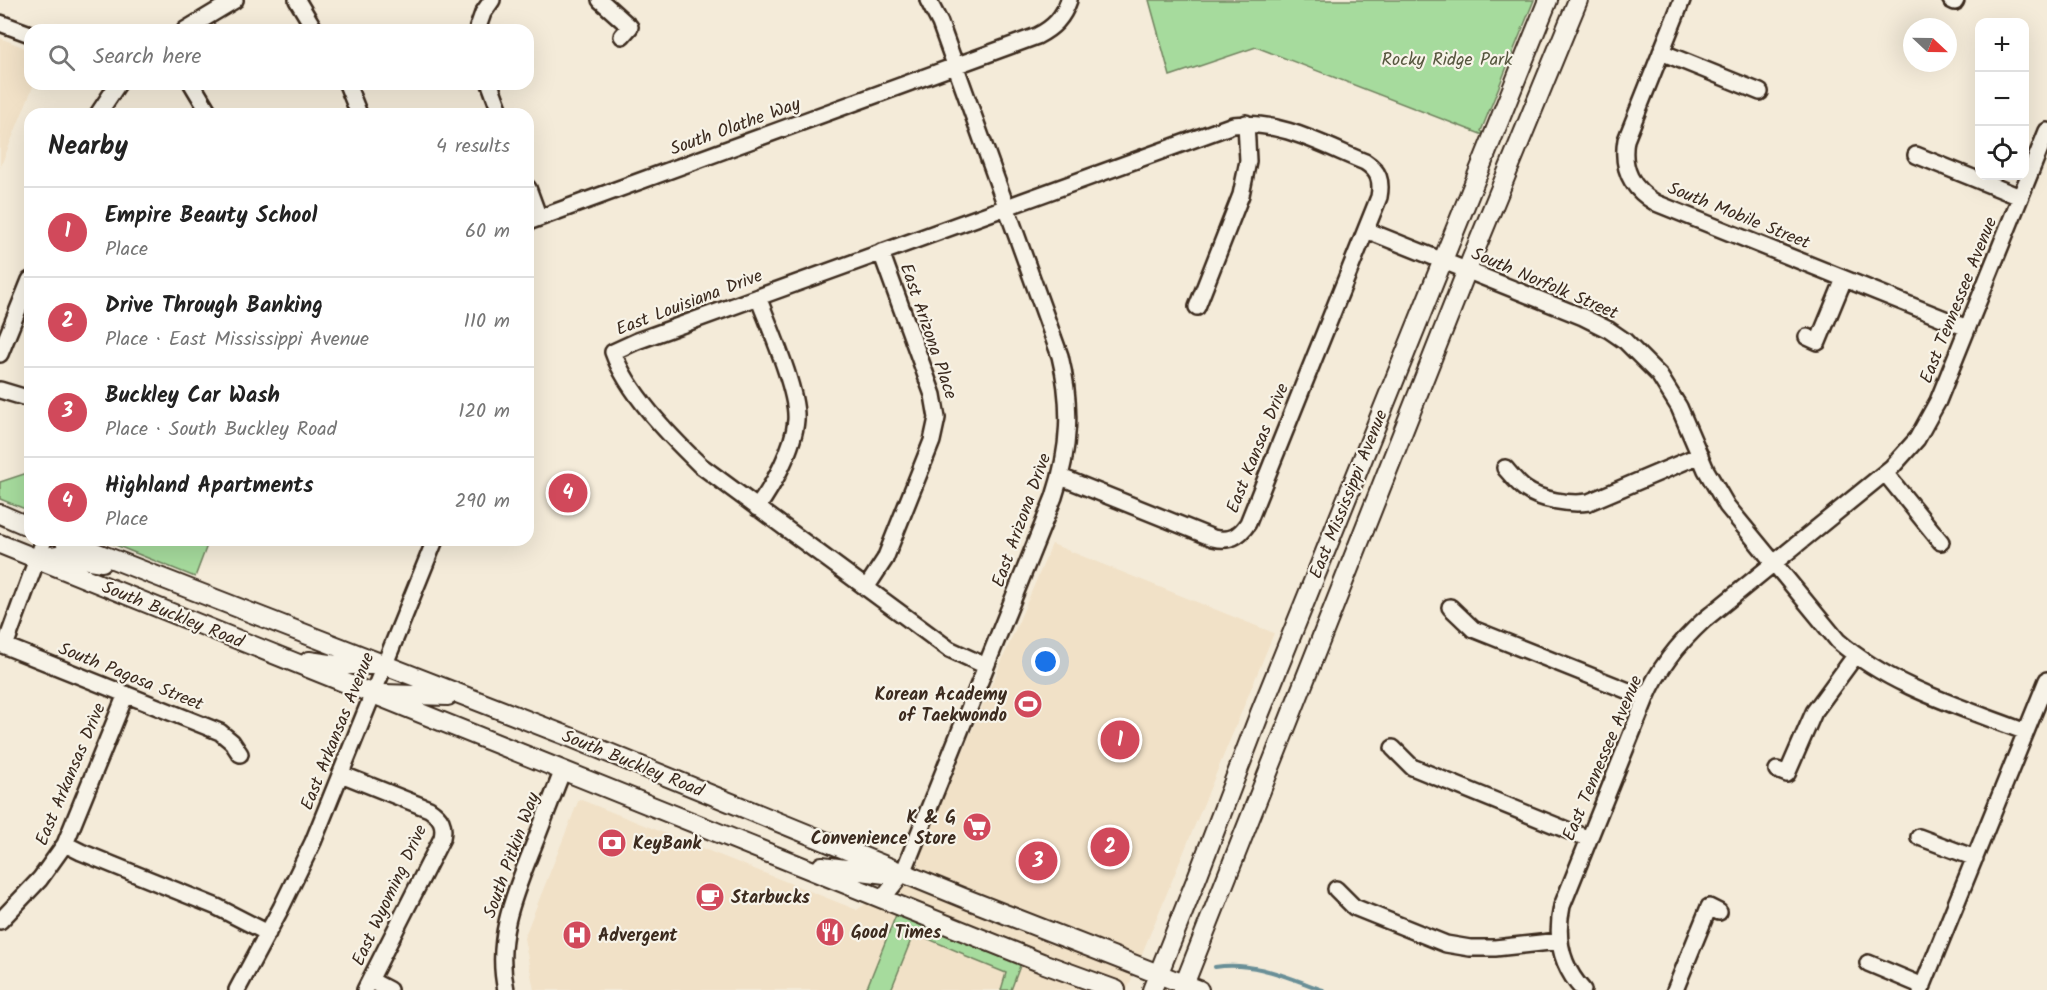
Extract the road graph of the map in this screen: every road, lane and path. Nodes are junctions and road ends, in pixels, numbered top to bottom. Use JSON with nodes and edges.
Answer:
{"nodes":[{"id":1,"x":297,"y":0,"type":"edge"},
{"id":2,"x":492,"y":0,"type":"edge"},
{"id":3,"x":600,"y":0,"type":"edge"},
{"id":4,"x":928,"y":0,"type":"edge"},
{"id":5,"x":1069,"y":0,"type":"edge"},
{"id":6,"x":1548,"y":0,"type":"edge"},
{"id":7,"x":1578,"y":0,"type":"edge"},
{"id":8,"x":1682,"y":0,"type":"edge"},
{"id":9,"x":1951,"y":0,"type":"edge"},
{"id":10,"x":1956,"y":0,"type":"edge"},
{"id":11,"x":225,"y":3,"type":"edge"},
{"id":12,"x":0,"y":23,"type":"edge"},
{"id":13,"x":194,"y":24,"type":"edge"},
{"id":14,"x":311,"y":24,"type":"edge"},
{"id":15,"x":479,"y":24,"type":"edge"},
{"id":16,"x":24,"y":32,"type":"edge"},
{"id":17,"x":622,"y":36,"type":"dead end"},
{"id":18,"x":1661,"y":52,"type":"junction"},
{"id":19,"x":955,"y":66,"type":"junction"},
{"id":20,"x":113,"y":90,"type":"edge"},
{"id":21,"x":196,"y":90,"type":"edge"},
{"id":22,"x":349,"y":90,"type":"edge"},
{"id":23,"x":492,"y":90,"type":"edge"},
{"id":24,"x":1760,"y":92,"type":"dead end"},
{"id":25,"x":102,"y":108,"type":"edge"},
{"id":26,"x":206,"y":108,"type":"edge"},
{"id":27,"x":357,"y":108,"type":"edge"},
{"id":28,"x":499,"y":108,"type":"edge"},
{"id":29,"x":1246,"y":123,"type":"junction"},
{"id":30,"x":2047,"y":131,"type":"edge"},
{"id":31,"x":1916,"y":155,"type":"dead end"},
{"id":32,"x":2020,"y":197,"type":"junction"},
{"id":33,"x":1006,"y":206,"type":"junction"},
{"id":34,"x":534,"y":220,"type":"edge"},
{"id":35,"x":1366,"y":230,"type":"junction"},
{"id":36,"x":881,"y":252,"type":"junction"},
{"id":37,"x":1442,"y":260,"type":"junction"},
{"id":38,"x":1467,"y":270,"type":"junction"},
{"id":39,"x":1844,"y":279,"type":"junction"},
{"id":40,"x":24,"y":295,"type":"edge"},
{"id":41,"x":758,"y":297,"type":"junction"},
{"id":42,"x":1197,"y":307,"type":"dead end"},
{"id":43,"x":1967,"y":328,"type":"junction"},
{"id":44,"x":1808,"y":337,"type":"dead end"},
{"id":45,"x":0,"y":354,"type":"edge"},
{"id":46,"x":0,"y":390,"type":"edge"},
{"id":47,"x":24,"y":397,"type":"edge"},
{"id":48,"x":1700,"y":455,"type":"junction"},
{"id":49,"x":1506,"y":468,"type":"dead end"},
{"id":50,"x":1885,"y":473,"type":"junction"},
{"id":51,"x":1061,"y":477,"type":"junction"},
{"id":52,"x":757,"y":507,"type":"junction"},
{"id":53,"x":0,"y":514,"type":"edge"},
{"id":54,"x":24,"y":524,"type":"edge"},
{"id":55,"x":1941,"y":542,"type":"dead end"},
{"id":56,"x":0,"y":544,"type":"edge"},
{"id":57,"x":42,"y":546,"type":"edge"},
{"id":58,"x":79,"y":546,"type":"edge"},
{"id":59,"x":433,"y":546,"type":"edge"},
{"id":60,"x":37,"y":559,"type":"junction"},
{"id":61,"x":1773,"y":564,"type":"junction"},
{"id":62,"x":133,"y":567,"type":"junction"},
{"id":63,"x":866,"y":588,"type":"junction"},
{"id":64,"x":1450,"y":607,"type":"dead end"},
{"id":65,"x":2,"y":645,"type":"edge"},
{"id":66,"x":1855,"y":656,"type":"junction"},
{"id":67,"x":283,"y":658,"type":"junction"},
{"id":68,"x":385,"y":665,"type":"junction"},
{"id":69,"x":986,"y":666,"type":"junction"},
{"id":70,"x":2047,"y":680,"type":"edge"},
{"id":71,"x":126,"y":694,"type":"junction"},
{"id":72,"x":373,"y":694,"type":"junction"},
{"id":73,"x":468,"y":697,"type":"junction"},
{"id":74,"x":1646,"y":698,"type":"junction"},
{"id":75,"x":2026,"y":732,"type":"junction"},
{"id":76,"x":1393,"y":748,"type":"dead end"},
{"id":77,"x":240,"y":754,"type":"dead end"},
{"id":78,"x":563,"y":770,"type":"junction"},
{"id":79,"x":1777,"y":770,"type":"dead end"},
{"id":80,"x":341,"y":774,"type":"junction"},
{"id":81,"x":1919,"y":837,"type":"dead end"},
{"id":82,"x":1589,"y":839,"type":"junction"},
{"id":83,"x":65,"y":844,"type":"junction"},
{"id":84,"x":1975,"y":858,"type":"junction"},
{"id":85,"x":792,"y":862,"type":"junction"},
{"id":86,"x":903,"y":873,"type":"junction"},
{"id":87,"x":1336,"y":889,"type":"dead end"},
{"id":88,"x":883,"y":898,"type":"junction"},
{"id":89,"x":900,"y":905,"type":"junction"},
{"id":90,"x":1719,"y":912,"type":"dead end"},
{"id":91,"x":0,"y":921,"type":"edge"},
{"id":92,"x":268,"y":933,"type":"junction"},
{"id":93,"x":1559,"y":941,"type":"junction"},
{"id":94,"x":1868,"y":963,"type":"dead end"},
{"id":95,"x":1155,"y":981,"type":"edge"},
{"id":96,"x":368,"y":985,"type":"edge"},
{"id":97,"x":1188,"y":988,"type":"edge"},
{"id":98,"x":1922,"y":988,"type":"edge"},
{"id":99,"x":237,"y":990,"type":"edge"},
{"id":100,"x":389,"y":990,"type":"edge"},
{"id":101,"x":506,"y":990,"type":"edge"},
{"id":102,"x":1116,"y":990,"type":"edge"},
{"id":103,"x":1583,"y":990,"type":"edge"},
{"id":104,"x":1675,"y":990,"type":"edge"}],
"edges":[{"from":1,"to":14,"type":"street"},
{"from":2,"to":15,"type":"street"},
{"from":3,"to":17,"type":"street"},
{"from":4,"to":19,"type":"street","name":"East Arizona Drive"},
{"from":5,"to":19,"type":"street","name":"South Olathe Way"},
{"from":6,"to":37,"type":"main road","name":"East Mississippi Avenue"},
{"from":7,"to":38,"type":"main road","name":"East Mississippi Avenue"},
{"from":8,"to":18,"type":"street"},
{"from":9,"to":10,"type":"street"},
{"from":11,"to":13,"type":"street"},
{"from":12,"to":16,"type":"street"},
{"from":18,"to":24,"type":"street"},
{"from":18,"to":39,"type":"street","name":"South Mobile Street"},
{"from":19,"to":33,"type":"street","name":"East Arizona Drive"},
{"from":19,"to":34,"type":"street","name":"South Olathe Way"},
{"from":20,"to":25,"type":"street"},
{"from":21,"to":26,"type":"street"},
{"from":22,"to":27,"type":"street"},
{"from":23,"to":28,"type":"street"},
{"from":29,"to":33,"type":"street"},
{"from":29,"to":35,"type":"street"},
{"from":29,"to":42,"type":"street"},
{"from":30,"to":32,"type":"street","name":"East Tennessee Avenue"},
{"from":31,"to":32,"type":"street"},
{"from":32,"to":43,"type":"street","name":"East Tennessee Avenue"},
{"from":33,"to":36,"type":"street","name":"East Louisiana Drive"},
{"from":33,"to":51,"type":"street","name":"East Arizona Drive"},
{"from":35,"to":37,"type":"street","name":"South Norfolk Street"},
{"from":35,"to":51,"type":"street","name":"East Kansas Drive"},
{"from":36,"to":41,"type":"street","name":"East Louisiana Drive"},
{"from":36,"to":63,"type":"street","name":"East Arizona Place"},
{"from":37,"to":38,"type":"street","name":"South Norfolk Street"},
{"from":37,"to":95,"type":"main road","name":"East Mississippi Avenue"},
{"from":38,"to":48,"type":"street","name":"South Norfolk Street"},
{"from":38,"to":97,"type":"main road","name":"East Mississippi Avenue"},
{"from":39,"to":43,"type":"street","name":"South Mobile Street"},
{"from":39,"to":44,"type":"street"},
{"from":40,"to":45,"type":"street"},
{"from":41,"to":52,"type":"street"},
{"from":41,"to":52,"type":"street","name":"East Louisiana Drive"},
{"from":43,"to":50,"type":"street","name":"East Tennessee Avenue"},
{"from":46,"to":47,"type":"street"},
{"from":48,"to":49,"type":"street"},
{"from":48,"to":61,"type":"street","name":"South Norfolk Street"},
{"from":50,"to":55,"type":"street"},
{"from":50,"to":61,"type":"street","name":"East Tennessee Avenue"},
{"from":51,"to":69,"type":"street","name":"East Arizona Drive"},
{"from":52,"to":63,"type":"street","name":"East Louisiana Drive"},
{"from":53,"to":54,"type":"main road"},
{"from":56,"to":60,"type":"main road","name":"South Buckley Road"},
{"from":57,"to":60,"type":"street"},
{"from":58,"to":62,"type":"main road","name":"South Buckley Road"},
{"from":59,"to":68,"type":"street","name":"East Arkansas Avenue"},
{"from":60,"to":62,"type":"main road"},
{"from":60,"to":65,"type":"street"},
{"from":60,"to":67,"type":"main road","name":"South Buckley Road"},
{"from":61,"to":66,"type":"street","name":"South Norfolk Street"},
{"from":61,"to":74,"type":"street","name":"East Tennessee Avenue"},
{"from":62,"to":68,"type":"main road","name":"South Buckley Road"},
{"from":63,"to":69,"type":"street","name":"East Louisiana Drive"},
{"from":64,"to":74,"type":"street"},
{"from":65,"to":71,"type":"street","name":"South Pagosa Street"},
{"from":66,"to":75,"type":"street","name":"South Norfolk Street"},
{"from":66,"to":79,"type":"street"},
{"from":67,"to":68,"type":"main road"},
{"from":67,"to":72,"type":"main road","name":"South Buckley Road"},
{"from":68,"to":72,"type":"street","name":"East Arkansas Avenue"},
{"from":68,"to":73,"type":"main road","name":"South Buckley Road"},
{"from":69,"to":86,"type":"street","name":"East Arizona Drive"},
{"from":70,"to":75,"type":"street"},
{"from":71,"to":77,"type":"street","name":"South Pagosa Street"},
{"from":71,"to":83,"type":"street","name":"East Arkansas Drive"},
{"from":72,"to":73,"type":"main road"},
{"from":72,"to":78,"type":"main road","name":"South Buckley Road"},
{"from":72,"to":80,"type":"street","name":"East Arkansas Avenue"},
{"from":73,"to":86,"type":"main road","name":"South Buckley Road"},
{"from":74,"to":82,"type":"street","name":"East Tennessee Avenue"},
{"from":75,"to":84,"type":"street"},
{"from":76,"to":82,"type":"street"},
{"from":78,"to":85,"type":"main road","name":"South Buckley Road"},
{"from":78,"to":101,"type":"street","name":"South Pitkin Way"},
{"from":80,"to":92,"type":"street","name":"East Arkansas Avenue"},
{"from":80,"to":96,"type":"street","name":"East Wyoming Drive"},
{"from":81,"to":84,"type":"street"},
{"from":82,"to":93,"type":"street","name":"East Tennessee Avenue"},
{"from":83,"to":91,"type":"street","name":"East Arkansas Drive"},
{"from":83,"to":92,"type":"street"},
{"from":84,"to":98,"type":"street"},
{"from":85,"to":86,"type":"main road"},
{"from":85,"to":88,"type":"main road","name":"South Buckley Road"},
{"from":86,"to":88,"type":"street","name":"East Arizona Drive"},
{"from":86,"to":89,"type":"street","name":"East Arizona Drive"},
{"from":86,"to":95,"type":"main road","name":"South Buckley Road"},
{"from":87,"to":93,"type":"street"},
{"from":88,"to":89,"type":"main road","name":"South Buckley Road"},
{"from":89,"to":102,"type":"main road","name":"South Buckley Road"},
{"from":90,"to":104,"type":"street"},
{"from":92,"to":99,"type":"street","name":"East Arkansas Avenue"},
{"from":93,"to":103,"type":"street"},
{"from":94,"to":98,"type":"street"},
{"from":95,"to":97,"type":"main road","name":"South Buckley Road"},
{"from":96,"to":100,"type":"street"}]}
